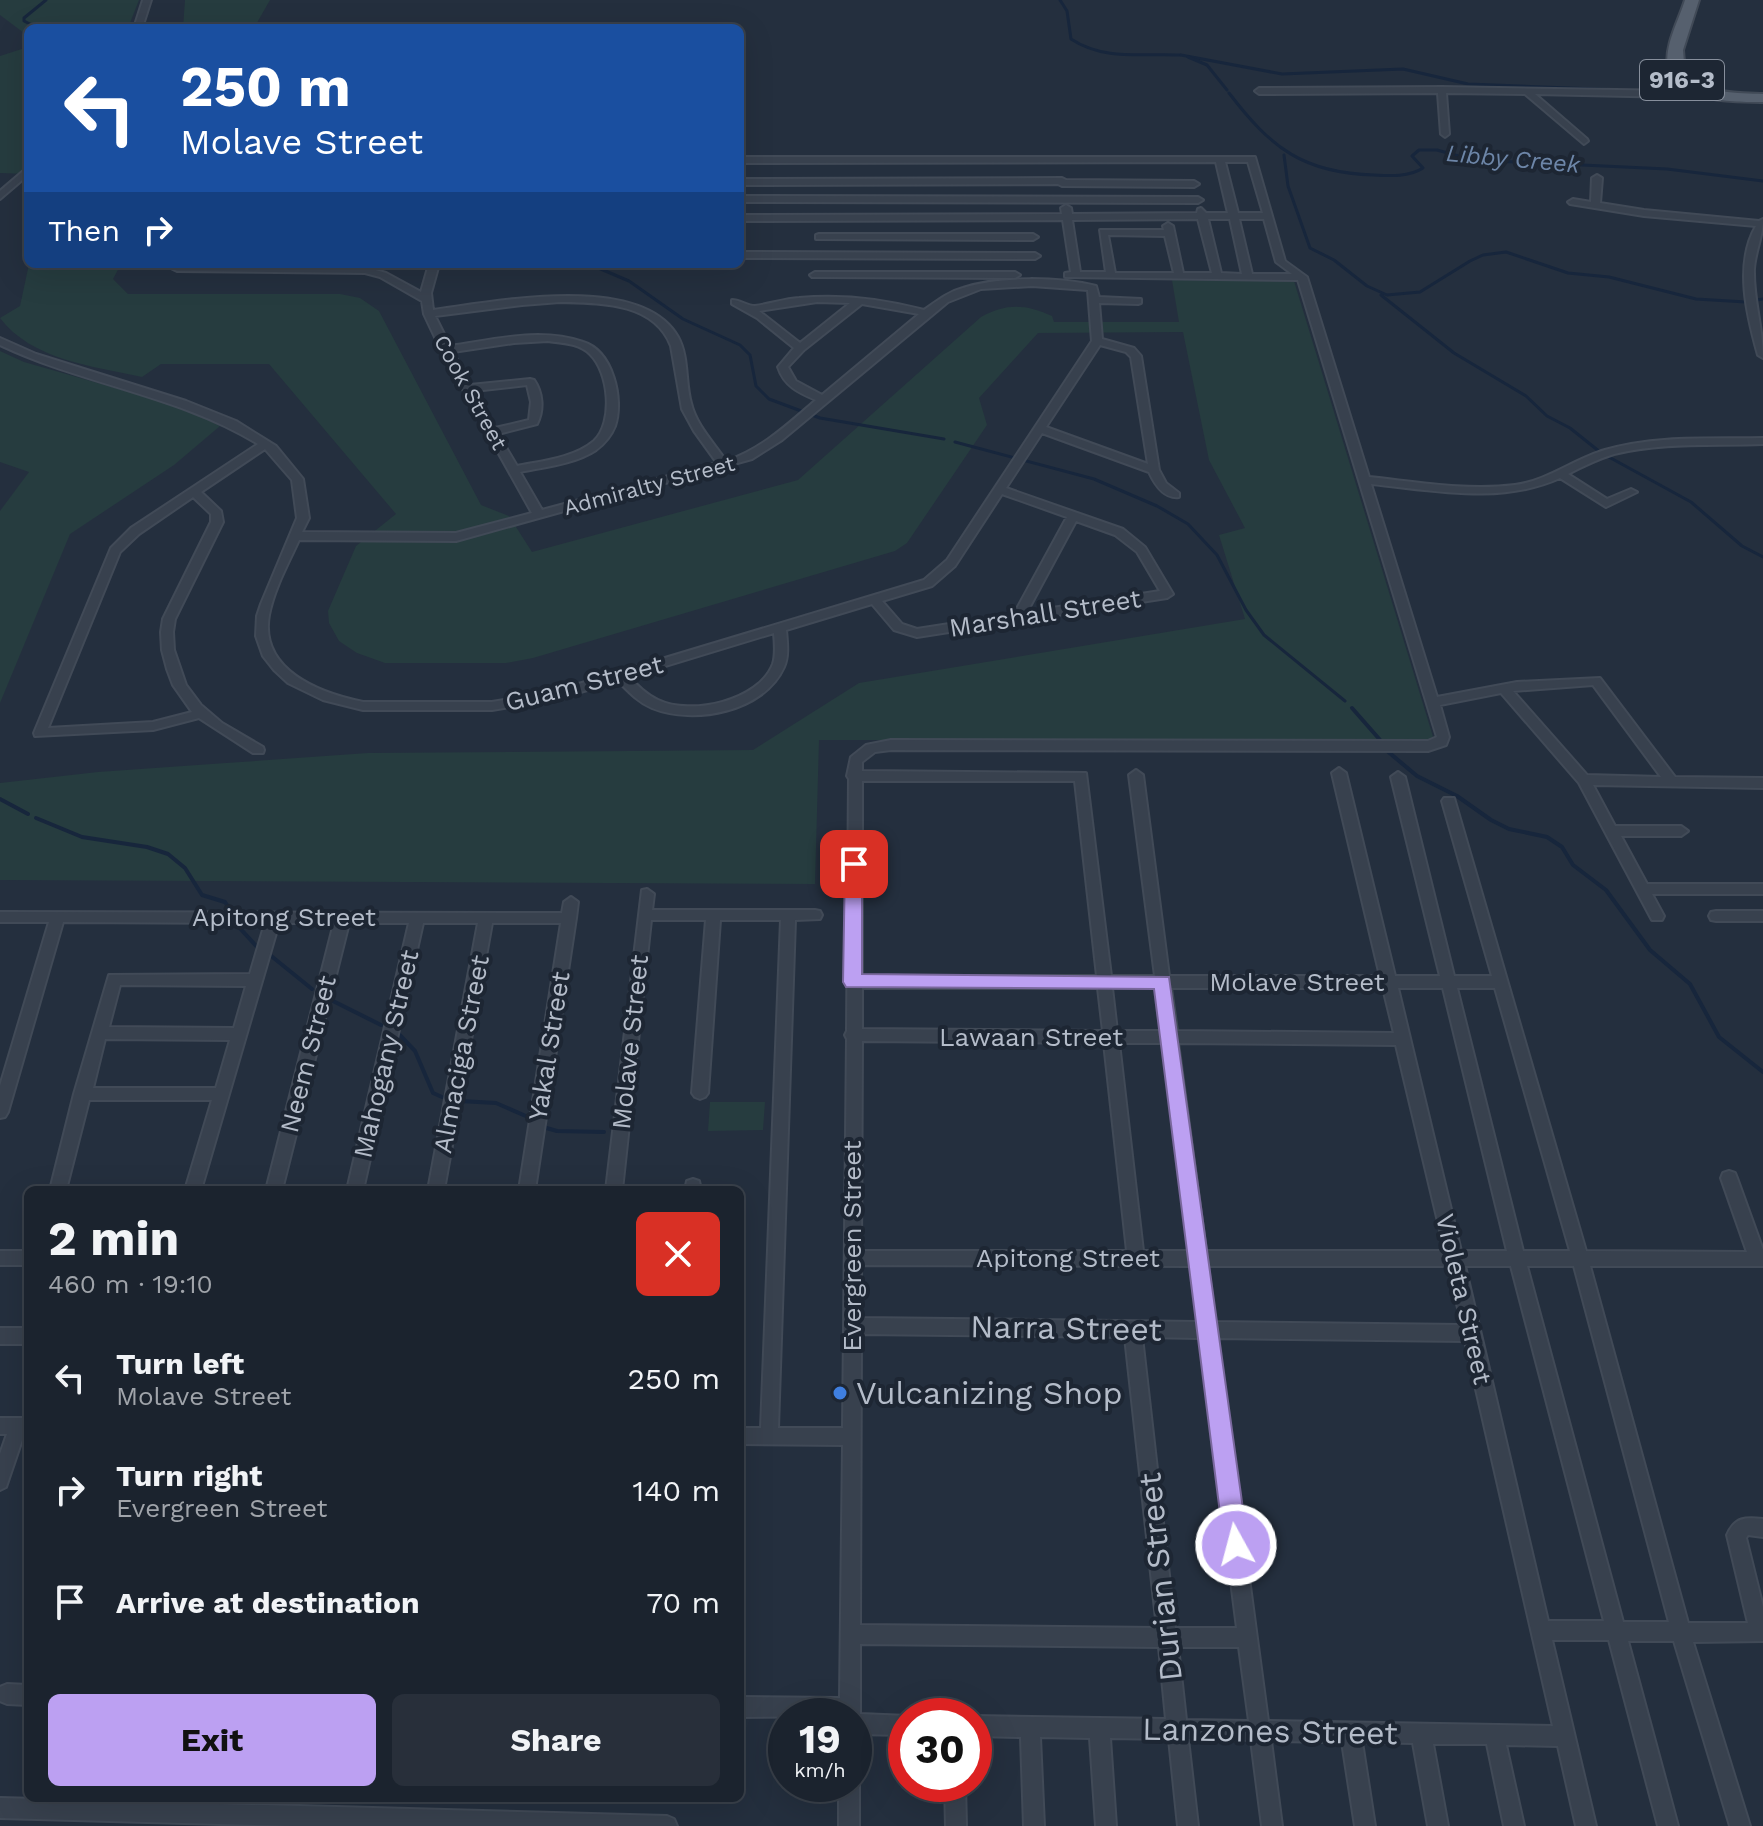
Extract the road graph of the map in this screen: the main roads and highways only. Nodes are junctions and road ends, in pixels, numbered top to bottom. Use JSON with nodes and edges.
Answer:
{"nodes":[{"id":1,"x":1692,"y":0,"type":"edge"},
{"id":2,"x":1763,"y":98,"type":"edge"}],
"edges":[{"from":1,"to":2,"type":"main road","number":"916-3"}]}
